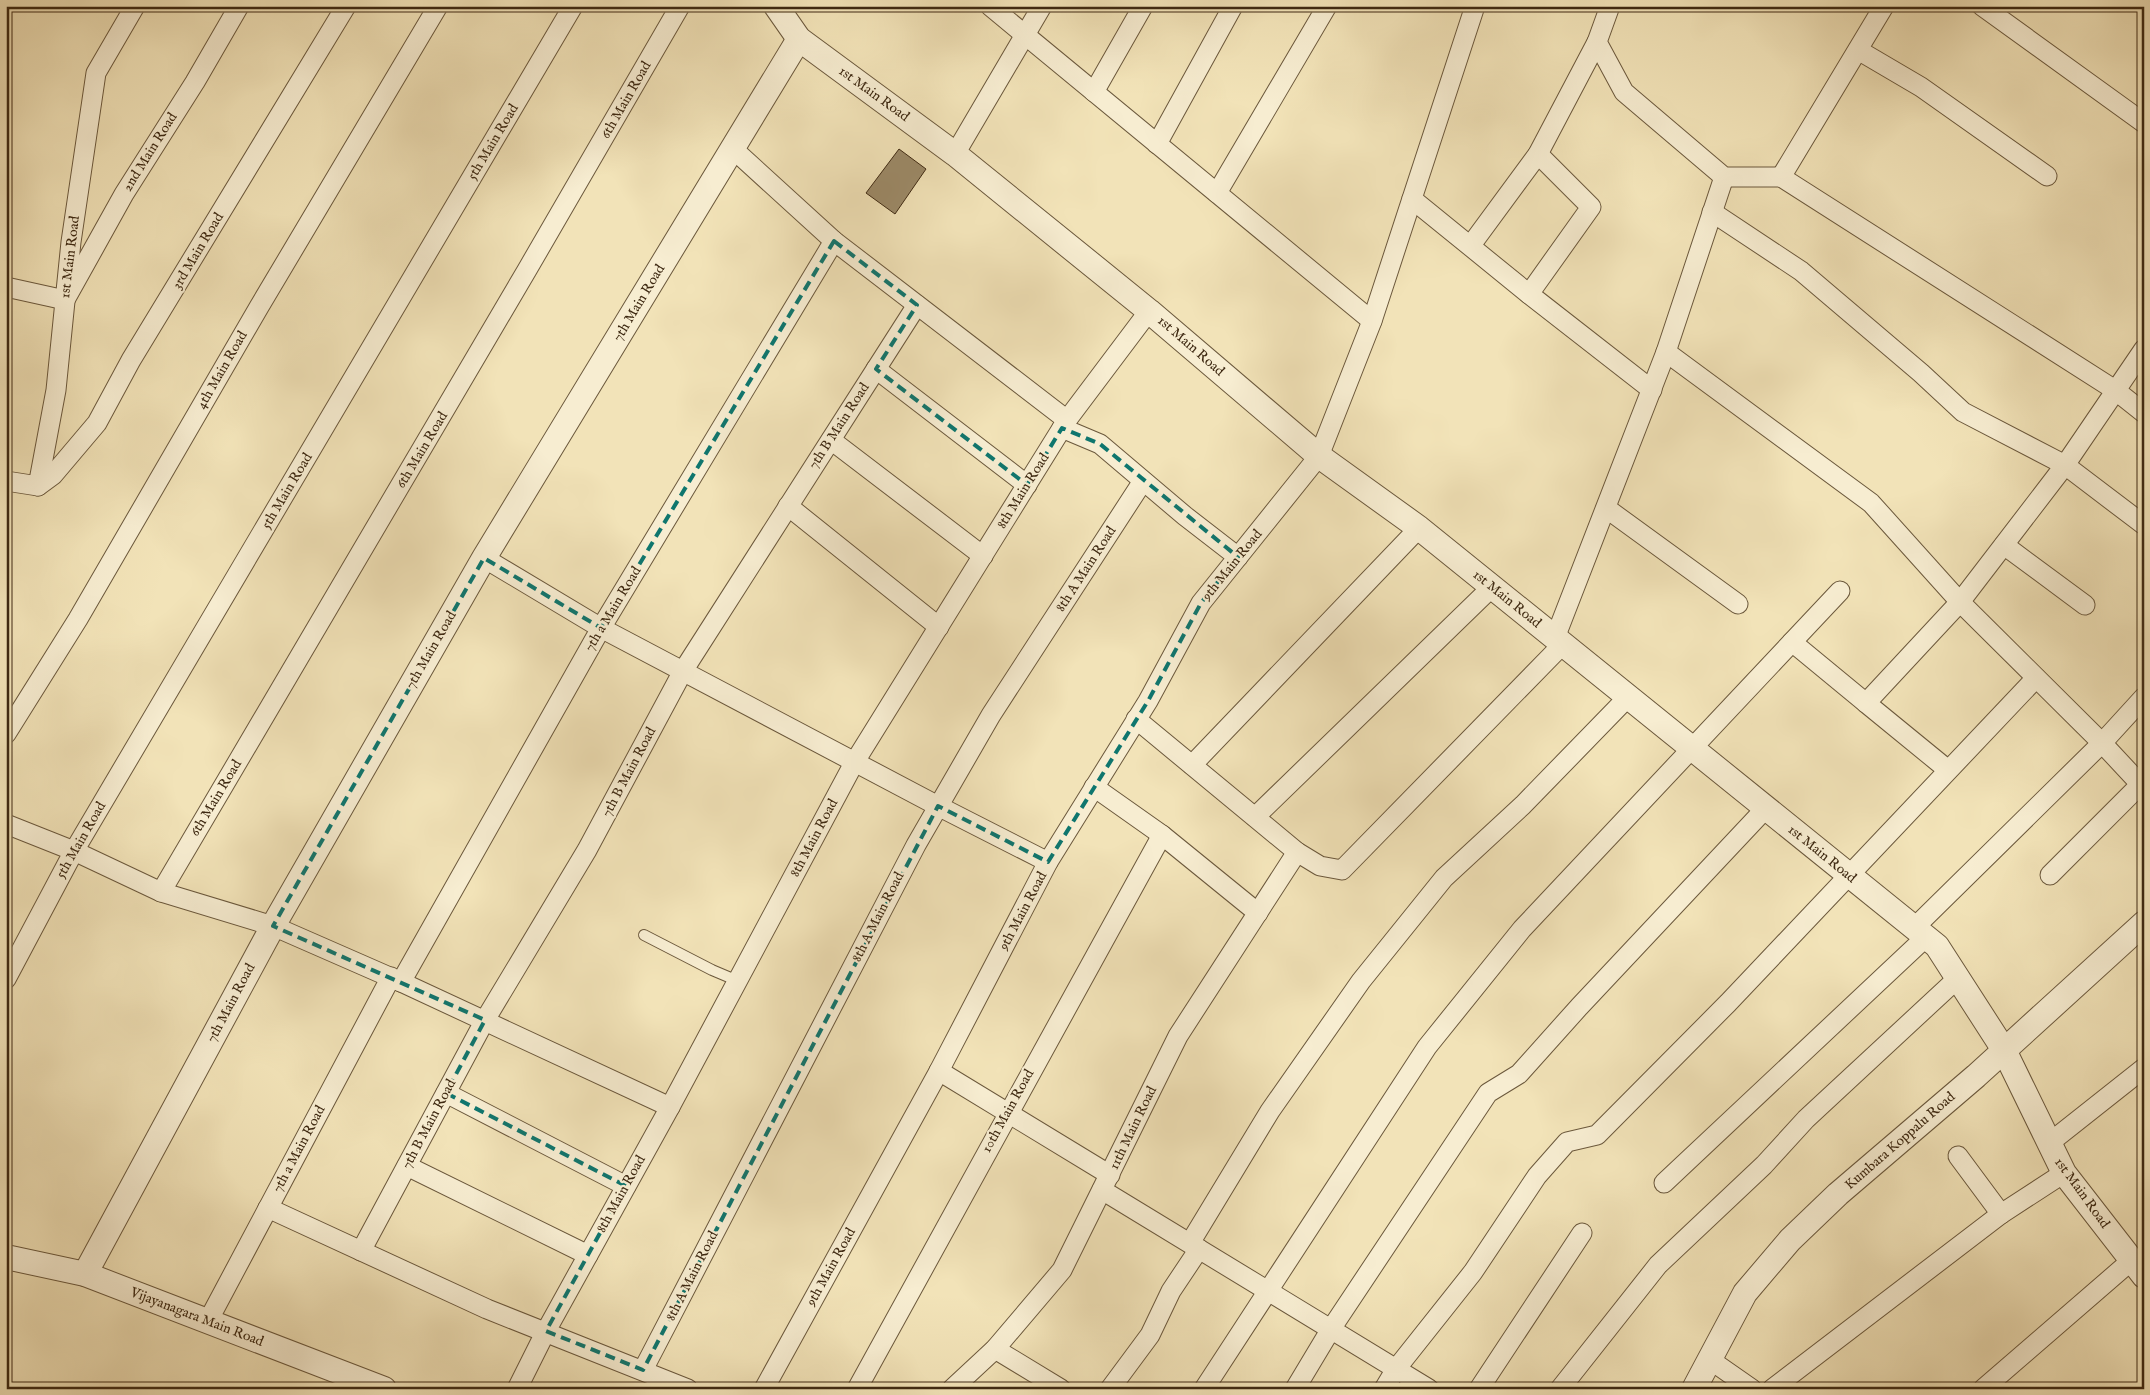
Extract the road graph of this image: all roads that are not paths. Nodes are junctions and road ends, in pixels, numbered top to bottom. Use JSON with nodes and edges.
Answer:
{"nodes":[{"id":1,"x":135,"y":6,"type":"edge"},
{"id":2,"x":239,"y":6,"type":"edge"},
{"id":3,"x":346,"y":6,"type":"edge"},
{"id":4,"x":438,"y":6,"type":"edge"},
{"id":5,"x":573,"y":6,"type":"edge"},
{"id":6,"x":680,"y":6,"type":"edge"},
{"id":7,"x":776,"y":6,"type":"edge"},
{"id":8,"x":990,"y":6,"type":"edge"},
{"id":9,"x":1042,"y":6,"type":"edge"},
{"id":10,"x":1143,"y":6,"type":"edge"},
{"id":11,"x":1233,"y":6,"type":"edge"},
{"id":12,"x":1327,"y":6,"type":"edge"},
{"id":13,"x":1475,"y":6,"type":"edge"},
{"id":14,"x":1610,"y":6,"type":"edge"},
{"id":15,"x":1884,"y":6,"type":"edge"},
{"id":16,"x":1982,"y":6,"type":"edge"},
{"id":17,"x":1026,"y":35,"type":"junction"},
{"id":18,"x":798,"y":39,"type":"junction"},
{"id":19,"x":1597,"y":42,"type":"junction"},
{"id":20,"x":1858,"y":50,"type":"junction"},
{"id":21,"x":1094,"y":92,"type":"junction"},
{"id":22,"x":2144,"y":123,"type":"edge"},
{"id":23,"x":1157,"y":144,"type":"junction"},
{"id":24,"x":732,"y":148,"type":"junction"},
{"id":25,"x":955,"y":154,"type":"junction"},
{"id":26,"x":1538,"y":154,"type":"junction"},
{"id":27,"x":2047,"y":176,"type":"dead end"},
{"id":28,"x":1724,"y":177,"type":"junction"},
{"id":29,"x":1781,"y":177,"type":"junction"},
{"id":30,"x":1217,"y":193,"type":"junction"},
{"id":31,"x":1412,"y":199,"type":"junction"},
{"id":32,"x":1712,"y":212,"type":"junction"},
{"id":33,"x":834,"y":241,"type":"junction"},
{"id":34,"x":1471,"y":245,"type":"junction"},
{"id":35,"x":6,"y":287,"type":"edge"},
{"id":36,"x":1528,"y":294,"type":"junction"},
{"id":37,"x":65,"y":300,"type":"junction"},
{"id":38,"x":917,"y":305,"type":"junction"},
{"id":39,"x":1149,"y":311,"type":"junction"},
{"id":40,"x":1372,"y":321,"type":"junction"},
{"id":41,"x":2144,"y":349,"type":"edge"},
{"id":42,"x":1666,"y":352,"type":"junction"},
{"id":43,"x":876,"y":368,"type":"junction"},
{"id":44,"x":1652,"y":390,"type":"junction"},
{"id":45,"x":2115,"y":390,"type":"junction"},
{"id":46,"x":2144,"y":413,"type":"edge"},
{"id":47,"x":1065,"y":424,"type":"junction"},
{"id":48,"x":830,"y":440,"type":"junction"},
{"id":49,"x":1319,"y":456,"type":"junction"},
{"id":50,"x":2065,"y":465,"type":"junction"},
{"id":51,"x":1143,"y":481,"type":"junction"},
{"id":52,"x":6,"y":482,"type":"edge"},
{"id":53,"x":1027,"y":485,"type":"junction"},
{"id":54,"x":38,"y":486,"type":"junction"},
{"id":55,"x":788,"y":506,"type":"junction"},
{"id":56,"x":1606,"y":508,"type":"junction"},
{"id":57,"x":2144,"y":525,"type":"edge"},
{"id":58,"x":1419,"y":528,"type":"junction"},
{"id":59,"x":2004,"y":545,"type":"junction"},
{"id":60,"x":983,"y":556,"type":"junction"},
{"id":61,"x":1238,"y":557,"type":"junction"},
{"id":62,"x":484,"y":558,"type":"junction"},
{"id":63,"x":1492,"y":587,"type":"junction"},
{"id":64,"x":1840,"y":591,"type":"dead end"},
{"id":65,"x":1960,"y":602,"type":"junction"},
{"id":66,"x":1738,"y":604,"type":"dead end"},
{"id":67,"x":2086,"y":605,"type":"dead end"},
{"id":68,"x":939,"y":627,"type":"junction"},
{"id":69,"x":601,"y":628,"type":"junction"},
{"id":70,"x":1559,"y":641,"type":"junction"},
{"id":71,"x":1792,"y":642,"type":"junction"},
{"id":72,"x":682,"y":671,"type":"junction"},
{"id":73,"x":2036,"y":678,"type":"junction"},
{"id":74,"x":1628,"y":697,"type":"junction"},
{"id":75,"x":2144,"y":697,"type":"edge"},
{"id":76,"x":1866,"y":703,"type":"junction"},
{"id":77,"x":1136,"y":719,"type":"junction"},
{"id":78,"x":6,"y":734,"type":"edge"},
{"id":79,"x":2102,"y":742,"type":"junction"},
{"id":80,"x":1693,"y":748,"type":"junction"},
{"id":81,"x":854,"y":763,"type":"junction"},
{"id":82,"x":1192,"y":765,"type":"junction"},
{"id":83,"x":1948,"y":770,"type":"junction"},
{"id":84,"x":2143,"y":785,"type":"edge"},
{"id":85,"x":1094,"y":787,"type":"junction"},
{"id":86,"x":938,"y":806,"type":"junction"},
{"id":87,"x":1766,"y":808,"type":"junction"},
{"id":88,"x":1255,"y":817,"type":"junction"},
{"id":89,"x":6,"y":824,"type":"edge"},
{"id":90,"x":1162,"y":835,"type":"junction"},
{"id":91,"x":74,"y":851,"type":"junction"},
{"id":92,"x":1297,"y":852,"type":"junction"},
{"id":93,"x":1048,"y":862,"type":"junction"},
{"id":94,"x":2050,"y":874,"type":"dead end"},
{"id":95,"x":1849,"y":875,"type":"junction"},
{"id":96,"x":161,"y":892,"type":"junction"},
{"id":97,"x":1258,"y":913,"type":"junction"},
{"id":98,"x":2144,"y":923,"type":"edge"},
{"id":99,"x":273,"y":926,"type":"junction"},
{"id":100,"x":1920,"y":933,"type":"junction"},
{"id":101,"x":644,"y":935,"type":"dead end"},
{"id":102,"x":1958,"y":978,"type":"junction"},
{"id":103,"x":6,"y":979,"type":"edge"},
{"id":104,"x":396,"y":979,"type":"junction"},
{"id":105,"x":738,"y":981,"type":"junction"},
{"id":106,"x":485,"y":1020,"type":"junction"},
{"id":107,"x":2004,"y":1050,"type":"junction"},
{"id":108,"x":2144,"y":1068,"type":"edge"},
{"id":109,"x":939,"y":1071,"type":"junction"},
{"id":110,"x":446,"y":1094,"type":"junction"},
{"id":111,"x":670,"y":1106,"type":"junction"},
{"id":112,"x":1007,"y":1112,"type":"junction"},
{"id":113,"x":2048,"y":1144,"type":"junction"},
{"id":114,"x":1958,"y":1156,"type":"dead end"},
{"id":115,"x":407,"y":1166,"type":"junction"},
{"id":116,"x":2064,"y":1174,"type":"junction"},
{"id":117,"x":1106,"y":1183,"type":"junction"},
{"id":118,"x":1664,"y":1184,"type":"dead end"},
{"id":119,"x":626,"y":1186,"type":"junction"},
{"id":120,"x":268,"y":1208,"type":"junction"},
{"id":121,"x":2001,"y":1214,"type":"junction"},
{"id":122,"x":1582,"y":1233,"type":"dead end"},
{"id":123,"x":1194,"y":1246,"type":"junction"},
{"id":124,"x":361,"y":1251,"type":"junction"},
{"id":125,"x":588,"y":1255,"type":"junction"},
{"id":126,"x":6,"y":1257,"type":"edge"},
{"id":127,"x":2138,"y":1268,"type":"edge"},
{"id":128,"x":85,"y":1274,"type":"junction"},
{"id":129,"x":1268,"y":1291,"type":"junction"},
{"id":130,"x":208,"y":1321,"type":"junction"},
{"id":131,"x":1331,"y":1329,"type":"junction"},
{"id":132,"x":546,"y":1331,"type":"junction"},
{"id":133,"x":995,"y":1349,"type":"junction"},
{"id":134,"x":1709,"y":1359,"type":"junction"},
{"id":135,"x":1396,"y":1369,"type":"junction"},
{"id":136,"x":643,"y":1370,"type":"junction"},
{"id":137,"x":384,"y":1389,"type":"edge"},
{"id":138,"x":517,"y":1389,"type":"edge"},
{"id":139,"x":688,"y":1389,"type":"edge"},
{"id":140,"x":764,"y":1389,"type":"edge"},
{"id":141,"x":857,"y":1389,"type":"edge"},
{"id":142,"x":952,"y":1389,"type":"edge"},
{"id":143,"x":1061,"y":1389,"type":"edge"},
{"id":144,"x":1110,"y":1389,"type":"edge"},
{"id":145,"x":1204,"y":1389,"type":"edge"},
{"id":146,"x":1295,"y":1389,"type":"edge"},
{"id":147,"x":1384,"y":1389,"type":"edge"},
{"id":148,"x":1429,"y":1389,"type":"edge"},
{"id":149,"x":1480,"y":1389,"type":"edge"},
{"id":150,"x":1560,"y":1389,"type":"edge"},
{"id":151,"x":1694,"y":1389,"type":"edge"},
{"id":152,"x":1752,"y":1389,"type":"edge"},
{"id":153,"x":1772,"y":1389,"type":"edge"},
{"id":154,"x":1983,"y":1389,"type":"edge"}],
"edges":[{"from":1,"to":37,"type":"street","name":"1st Main Road"},
{"from":2,"to":37,"type":"street","name":"2nd Main Road"},
{"from":3,"to":54,"type":"street","name":"3rd Main Road"},
{"from":4,"to":78,"type":"street","name":"4th Main Road"},
{"from":5,"to":91,"type":"street","name":"5th Main Road"},
{"from":6,"to":96,"type":"street","name":"6th Main Road"},
{"from":7,"to":18,"type":"street","name":"1st Main Road"},
{"from":8,"to":17,"type":"street"},
{"from":9,"to":17,"type":"street"},
{"from":10,"to":21,"type":"street"},
{"from":11,"to":23,"type":"street"},
{"from":12,"to":30,"type":"street"},
{"from":13,"to":31,"type":"street","name":"9th Main Road"},
{"from":14,"to":19,"type":"street"},
{"from":15,"to":20,"type":"street"},
{"from":16,"to":22,"type":"street"},
{"from":17,"to":21,"type":"street"},
{"from":17,"to":25,"type":"street"},
{"from":18,"to":24,"type":"street","name":"7th Main Road"},
{"from":18,"to":25,"type":"street","name":"1st Main Road"},
{"from":19,"to":26,"type":"street"},
{"from":19,"to":28,"type":"street"},
{"from":20,"to":27,"type":"street"},
{"from":20,"to":29,"type":"street"},
{"from":21,"to":23,"type":"street"},
{"from":23,"to":30,"type":"street"},
{"from":24,"to":33,"type":"street"},
{"from":24,"to":62,"type":"street","name":"7th Main Road"},
{"from":25,"to":39,"type":"street","name":"1st Main Road"},
{"from":26,"to":34,"type":"street"},
{"from":26,"to":36,"type":"street"},
{"from":28,"to":29,"type":"street"},
{"from":28,"to":32,"type":"street"},
{"from":29,"to":45,"type":"street"},
{"from":30,"to":40,"type":"street"},
{"from":31,"to":34,"type":"street"},
{"from":31,"to":40,"type":"street","name":"9th Main Road"},
{"from":32,"to":42,"type":"street"},
{"from":32,"to":50,"type":"street"},
{"from":33,"to":38,"type":"street"},
{"from":33,"to":69,"type":"street","name":"7th a Main Road"},
{"from":34,"to":36,"type":"street"},
{"from":35,"to":37,"type":"street"},
{"from":36,"to":44,"type":"street"},
{"from":37,"to":54,"type":"street","name":"1st Main Road"},
{"from":38,"to":43,"type":"street","name":"7th B Main Road"},
{"from":38,"to":47,"type":"street"},
{"from":39,"to":47,"type":"street","name":"8th Main Road"},
{"from":39,"to":49,"type":"street","name":"1st Main Road"},
{"from":40,"to":49,"type":"street","name":"9th Main Road"},
{"from":41,"to":45,"type":"street"},
{"from":42,"to":44,"type":"street"},
{"from":42,"to":65,"type":"street"},
{"from":43,"to":48,"type":"street","name":"7th B Main Road"},
{"from":43,"to":53,"type":"street"},
{"from":44,"to":56,"type":"street"},
{"from":45,"to":46,"type":"street"},
{"from":45,"to":50,"type":"street"},
{"from":47,"to":51,"type":"street"},
{"from":47,"to":53,"type":"street","name":"8th Main Road"},
{"from":48,"to":55,"type":"street","name":"7th B Main Road"},
{"from":48,"to":60,"type":"street"},
{"from":49,"to":58,"type":"street","name":"1st Main Road"},
{"from":49,"to":61,"type":"street","name":"9th Main Road"},
{"from":50,"to":57,"type":"street"},
{"from":50,"to":59,"type":"street"},
{"from":51,"to":61,"type":"street"},
{"from":51,"to":86,"type":"street","name":"8th A Main Road"},
{"from":52,"to":54,"type":"street"},
{"from":53,"to":60,"type":"street","name":"8th Main Road"},
{"from":55,"to":68,"type":"street"},
{"from":55,"to":72,"type":"street","name":"7th B Main Road"},
{"from":56,"to":66,"type":"street"},
{"from":56,"to":70,"type":"street"},
{"from":58,"to":63,"type":"street","name":"1st Main Road"},
{"from":58,"to":82,"type":"street"},
{"from":59,"to":65,"type":"street"},
{"from":59,"to":67,"type":"street"},
{"from":60,"to":68,"type":"street","name":"8th Main Road"},
{"from":61,"to":77,"type":"street","name":"9th Main Road"},
{"from":62,"to":69,"type":"street"},
{"from":62,"to":99,"type":"street","name":"7th Main Road"},
{"from":63,"to":70,"type":"street","name":"1st Main Road"},
{"from":63,"to":88,"type":"street"},
{"from":64,"to":71,"type":"street"},
{"from":65,"to":73,"type":"street"},
{"from":65,"to":76,"type":"street"},
{"from":68,"to":81,"type":"street","name":"8th Main Road"},
{"from":69,"to":72,"type":"street"},
{"from":69,"to":104,"type":"street","name":"7th a Main Road"},
{"from":70,"to":74,"type":"street","name":"1st Main Road"},
{"from":70,"to":92,"type":"street"},
{"from":71,"to":76,"type":"street"},
{"from":71,"to":80,"type":"street"},
{"from":72,"to":81,"type":"street"},
{"from":72,"to":106,"type":"street","name":"7th B Main Road"},
{"from":73,"to":79,"type":"street"},
{"from":73,"to":83,"type":"street"},
{"from":74,"to":80,"type":"street","name":"1st Main Road"},
{"from":74,"to":123,"type":"street"},
{"from":75,"to":79,"type":"street"},
{"from":76,"to":83,"type":"street"},
{"from":77,"to":82,"type":"street"},
{"from":77,"to":85,"type":"street","name":"9th Main Road"},
{"from":79,"to":84,"type":"street"},
{"from":79,"to":100,"type":"street"},
{"from":80,"to":87,"type":"street","name":"1st Main Road"},
{"from":80,"to":129,"type":"street"},
{"from":81,"to":86,"type":"street"},
{"from":81,"to":105,"type":"street","name":"8th Main Road"},
{"from":82,"to":88,"type":"street"},
{"from":83,"to":95,"type":"street"},
{"from":84,"to":94,"type":"street"},
{"from":85,"to":90,"type":"street"},
{"from":85,"to":93,"type":"street","name":"9th Main Road"},
{"from":86,"to":93,"type":"street"},
{"from":86,"to":136,"type":"street","name":"8th A Main Road"},
{"from":87,"to":95,"type":"street","name":"1st Main Road"},
{"from":87,"to":131,"type":"street"},
{"from":88,"to":92,"type":"street"},
{"from":89,"to":91,"type":"street"},
{"from":90,"to":97,"type":"street"},
{"from":90,"to":112,"type":"street","name":"10th Main Road"},
{"from":91,"to":96,"type":"street"},
{"from":91,"to":103,"type":"street","name":"5th Main Road"},
{"from":92,"to":97,"type":"street","name":"11th Main Road"},
{"from":93,"to":109,"type":"street","name":"9th Main Road"},
{"from":95,"to":100,"type":"street","name":"1st Main Road"},
{"from":95,"to":135,"type":"street"},
{"from":96,"to":99,"type":"street"},
{"from":97,"to":117,"type":"street","name":"11th Main Road"},
{"from":98,"to":107,"type":"street","name":"Kumbara Koppalu Road"},
{"from":99,"to":104,"type":"street"},
{"from":99,"to":128,"type":"street","name":"7th Main Road"},
{"from":100,"to":102,"type":"street","name":"1st Main Road"},
{"from":100,"to":118,"type":"street"},
{"from":101,"to":105,"type":"lane"},
{"from":102,"to":107,"type":"street","name":"1st Main Road"},
{"from":102,"to":150,"type":"street"},
{"from":104,"to":106,"type":"street"},
{"from":104,"to":120,"type":"street","name":"7th a Main Road"},
{"from":105,"to":111,"type":"street","name":"8th Main Road"},
{"from":106,"to":110,"type":"street","name":"7th B Main Road"},
{"from":106,"to":111,"type":"street"},
{"from":107,"to":113,"type":"street","name":"1st Main Road"},
{"from":107,"to":134,"type":"street","name":"Kumbara Koppalu Road"},
{"from":108,"to":113,"type":"street"},
{"from":109,"to":112,"type":"street"},
{"from":109,"to":140,"type":"street","name":"9th Main Road"},
{"from":110,"to":115,"type":"street","name":"7th B Main Road"},
{"from":110,"to":119,"type":"street"},
{"from":111,"to":119,"type":"street","name":"8th Main Road"},
{"from":112,"to":117,"type":"street"},
{"from":112,"to":141,"type":"street","name":"10th Main Road"},
{"from":113,"to":116,"type":"street","name":"1st Main Road"},
{"from":114,"to":121,"type":"street"},
{"from":115,"to":124,"type":"street","name":"7th B Main Road"},
{"from":115,"to":125,"type":"street"},
{"from":116,"to":121,"type":"street"},
{"from":116,"to":127,"type":"street","name":"1st Main Road"},
{"from":117,"to":123,"type":"street"},
{"from":117,"to":133,"type":"street","name":"11th Main Road"},
{"from":119,"to":125,"type":"street","name":"8th Main Road"},
{"from":120,"to":124,"type":"street"},
{"from":120,"to":130,"type":"street","name":"7th a Main Road"},
{"from":121,"to":153,"type":"street"},
{"from":122,"to":149,"type":"street"},
{"from":123,"to":129,"type":"street"},
{"from":123,"to":144,"type":"street"},
{"from":124,"to":132,"type":"street"},
{"from":125,"to":132,"type":"street","name":"8th Main Road"},
{"from":126,"to":128,"type":"street","name":"Vijayanagara Main Road"},
{"from":127,"to":154,"type":"street"},
{"from":128,"to":130,"type":"street","name":"Vijayanagara Main Road"},
{"from":129,"to":131,"type":"street"},
{"from":129,"to":145,"type":"street"},
{"from":130,"to":137,"type":"street","name":"Vijayanagara Main Road"},
{"from":131,"to":135,"type":"street"},
{"from":131,"to":146,"type":"street"},
{"from":132,"to":136,"type":"street"},
{"from":132,"to":138,"type":"street","name":"8th Main Road"},
{"from":133,"to":142,"type":"street","name":"11th Main Road"},
{"from":133,"to":143,"type":"street"},
{"from":134,"to":151,"type":"street","name":"Kumbara Koppalu Road"},
{"from":134,"to":152,"type":"street"},
{"from":135,"to":147,"type":"street"},
{"from":135,"to":148,"type":"street"},
{"from":136,"to":139,"type":"street"}]}
